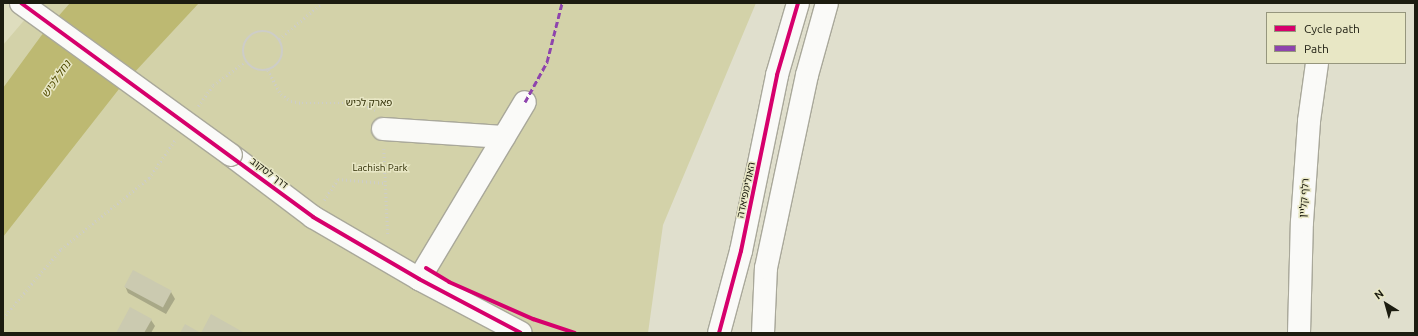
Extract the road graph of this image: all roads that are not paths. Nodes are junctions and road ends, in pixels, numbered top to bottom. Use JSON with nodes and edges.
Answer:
{"nodes":[{"id":1,"x":21,"y":3,"type":"edge"},
{"id":2,"x":798,"y":3,"type":"edge"},
{"id":3,"x":827,"y":3,"type":"edge"},
{"id":4,"x":1317,"y":64,"type":"edge"},
{"id":5,"x":525,"y":102,"type":"dead end"},
{"id":6,"x":382,"y":121,"type":"road end"},
{"id":7,"x":504,"y":137,"type":"junction"},
{"id":8,"x":419,"y":279,"type":"junction"},
{"id":9,"x":521,"y":333,"type":"edge"},
{"id":10,"x":719,"y":333,"type":"edge"},
{"id":11,"x":763,"y":333,"type":"edge"},
{"id":12,"x":1299,"y":333,"type":"edge"}],
"edges":[{"from":1,"to":8,"type":"street","name":"דרך לסקוב","bridge":true},
{"from":2,"to":10,"type":"street","name":"האולימפיאדה"},
{"from":3,"to":11,"type":"street"},
{"from":4,"to":12,"type":"street","name":"רלף קליין"},
{"from":5,"to":7,"type":"street"},
{"from":6,"to":7,"type":"street"},
{"from":7,"to":8,"type":"street"},
{"from":8,"to":9,"type":"street","name":"דרך לסקוב"}]}
